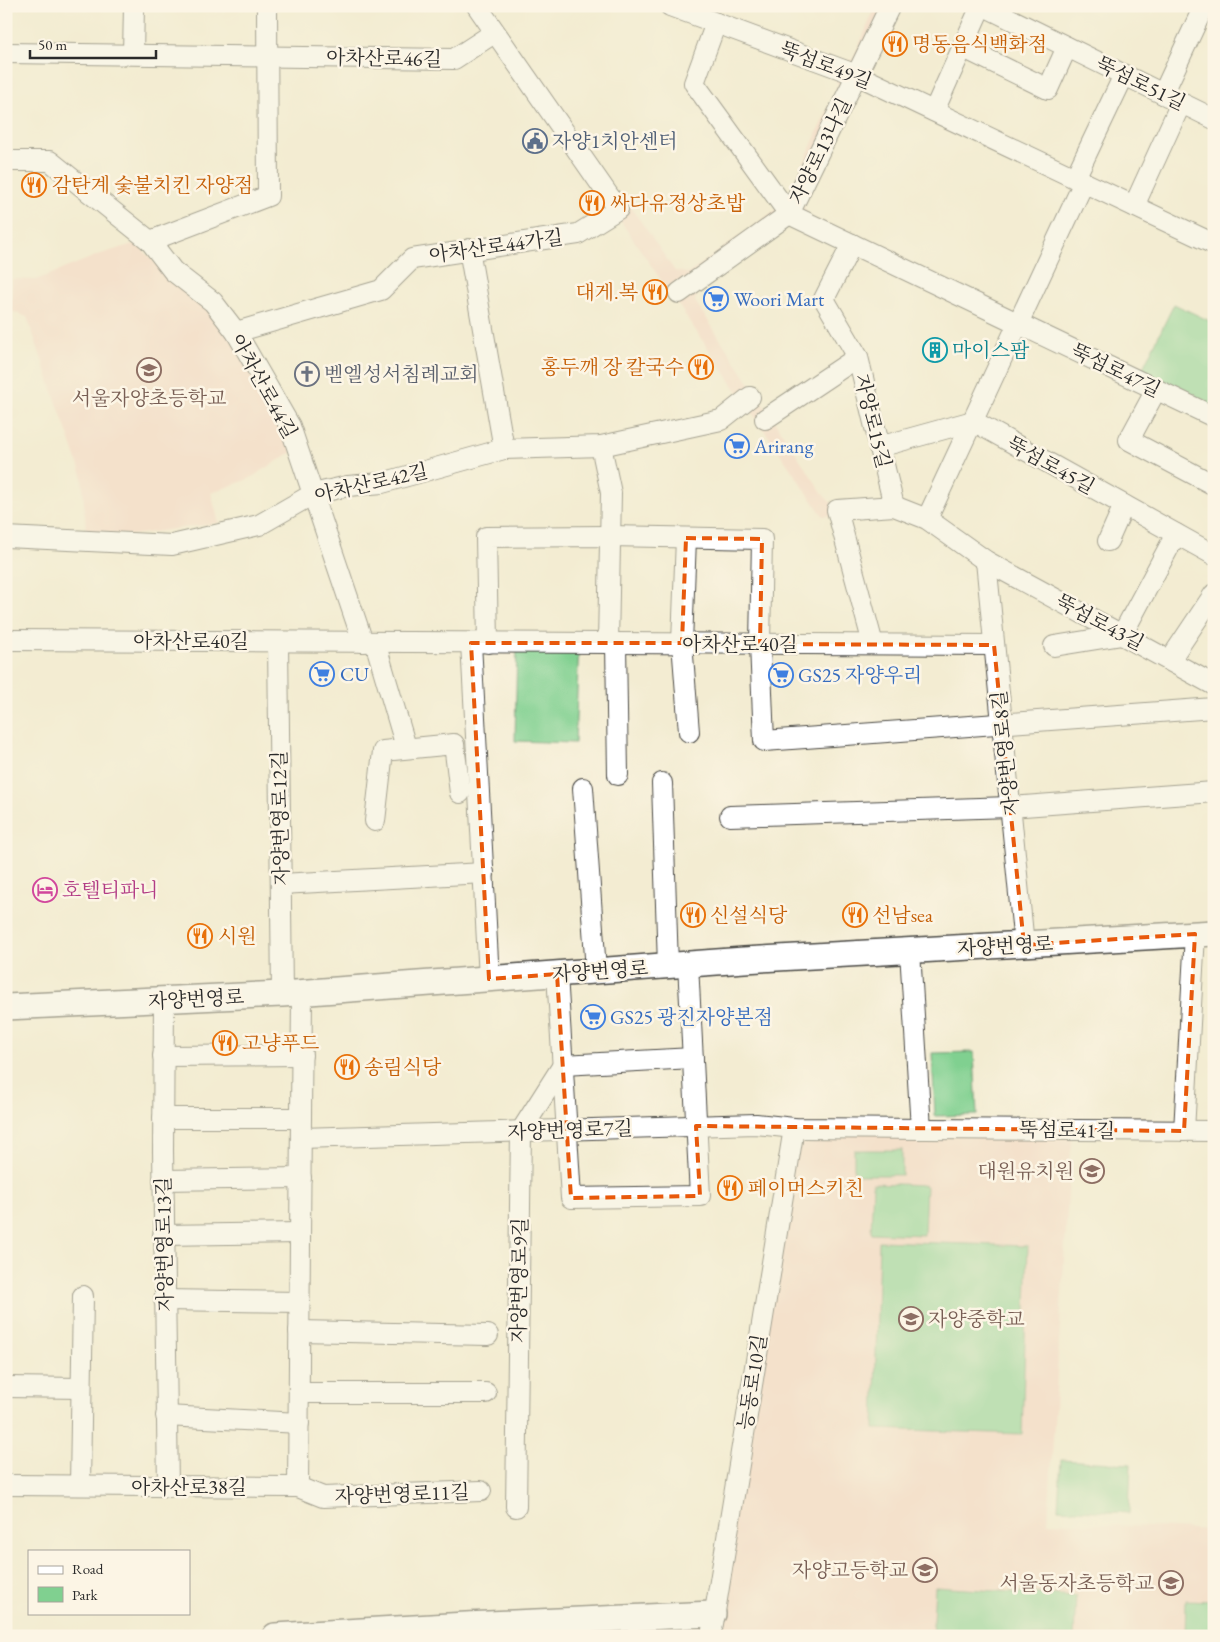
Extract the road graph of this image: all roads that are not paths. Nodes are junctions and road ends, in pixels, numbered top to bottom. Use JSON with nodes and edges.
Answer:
{"nodes":[{"id":1,"x":134,"y":6,"type":"edge"},
{"id":2,"x":267,"y":6,"type":"edge"},
{"id":3,"x":477,"y":6,"type":"edge"},
{"id":4,"x":670,"y":6,"type":"edge"},
{"id":5,"x":890,"y":6,"type":"edge"},
{"id":6,"x":982,"y":6,"type":"edge"},
{"id":7,"x":1204,"y":6,"type":"edge"},
{"id":8,"x":716,"y":23,"type":"junction"},
{"id":9,"x":494,"y":33,"type":"junction"},
{"id":10,"x":962,"y":47,"type":"junction"},
{"id":11,"x":1067,"y":48,"type":"junction"},
{"id":12,"x":6,"y":53,"type":"edge"},
{"id":13,"x":133,"y":54,"type":"junction"},
{"id":14,"x":267,"y":56,"type":"junction"},
{"id":15,"x":857,"y":75,"type":"junction"},
{"id":16,"x":1124,"y":75,"type":"junction"},
{"id":17,"x":1163,"y":94,"type":"junction"},
{"id":18,"x":1181,"y":103,"type":"junction"},
{"id":19,"x":934,"y":111,"type":"junction"},
{"id":20,"x":1214,"y":119,"type":"edge"},
{"id":21,"x":6,"y":161,"type":"edge"},
{"id":22,"x":1079,"y":180,"type":"junction"},
{"id":23,"x":1134,"y":206,"type":"junction"},
{"id":24,"x":789,"y":214,"type":"junction"},
{"id":25,"x":150,"y":241,"type":"junction"},
{"id":26,"x":852,"y":244,"type":"junction"},
{"id":27,"x":1214,"y":244,"type":"edge"},
{"id":28,"x":469,"y":249,"type":"junction"},
{"id":29,"x":679,"y":293,"type":"dead end"},
{"id":30,"x":1018,"y":323,"type":"junction"},
{"id":31,"x":236,"y":332,"type":"junction"},
{"id":32,"x":858,"y":357,"type":"junction"},
{"id":33,"x":1156,"y":390,"type":"junction"},
{"id":34,"x":750,"y":397,"type":"dead end"},
{"id":35,"x":1214,"y":417,"type":"edge"},
{"id":36,"x":765,"y":419,"type":"dead end"},
{"id":37,"x":973,"y":421,"type":"junction"},
{"id":38,"x":602,"y":446,"type":"junction"},
{"id":39,"x":879,"y":446,"type":"junction"},
{"id":40,"x":504,"y":449,"type":"junction"},
{"id":41,"x":1214,"y":485,"type":"edge"},
{"id":42,"x":313,"y":494,"type":"junction"},
{"id":43,"x":1124,"y":505,"type":"junction"},
{"id":44,"x":894,"y":506,"type":"junction"},
{"id":45,"x":927,"y":519,"type":"junction"},
{"id":46,"x":1176,"y":534,"type":"junction"},
{"id":47,"x":610,"y":536,"type":"junction"},
{"id":48,"x":6,"y":537,"type":"edge"},
{"id":49,"x":686,"y":538,"type":"junction"},
{"id":50,"x":1108,"y":541,"type":"dead end"},
{"id":51,"x":1214,"y":555,"type":"edge"},
{"id":52,"x":986,"y":561,"type":"junction"},
{"id":53,"x":1214,"y":594,"type":"edge"},
{"id":54,"x":1122,"y":634,"type":"junction"},
{"id":55,"x":6,"y":640,"type":"edge"},
{"id":56,"x":278,"y":642,"type":"junction"},
{"id":57,"x":369,"y":642,"type":"junction"},
{"id":58,"x":480,"y":643,"type":"junction"},
{"id":59,"x":612,"y":643,"type":"junction"},
{"id":60,"x":682,"y":643,"type":"junction"},
{"id":61,"x":760,"y":644,"type":"junction"},
{"id":62,"x":873,"y":644,"type":"junction"},
{"id":63,"x":994,"y":645,"type":"junction"},
{"id":64,"x":1054,"y":646,"type":"dead end"},
{"id":65,"x":1170,"y":660,"type":"junction"},
{"id":66,"x":1214,"y":684,"type":"edge"},
{"id":67,"x":1214,"y":708,"type":"edge"},
{"id":68,"x":1002,"y":723,"type":"junction"},
{"id":69,"x":689,"y":732,"type":"dead end"},
{"id":70,"x":406,"y":747,"type":"junction"},
{"id":71,"x":618,"y":775,"type":"dead end"},
{"id":72,"x":662,"y":783,"type":"dead end"},
{"id":73,"x":583,"y":788,"type":"dead end"},
{"id":74,"x":460,"y":792,"type":"dead end"},
{"id":75,"x":1214,"y":792,"type":"edge"},
{"id":76,"x":1010,"y":807,"type":"junction"},
{"id":77,"x":730,"y":816,"type":"dead end"},
{"id":78,"x":375,"y":821,"type":"dead end"},
{"id":79,"x":484,"y":873,"type":"junction"},
{"id":80,"x":281,"y":884,"type":"junction"},
{"id":81,"x":1204,"y":933,"type":"edge"},
{"id":82,"x":1024,"y":945,"type":"junction"},
{"id":83,"x":910,"y":951,"type":"junction"},
{"id":84,"x":678,"y":965,"type":"junction"},
{"id":85,"x":596,"y":971,"type":"junction"},
{"id":86,"x":558,"y":974,"type":"junction"},
{"id":87,"x":490,"y":979,"type":"junction"},
{"id":88,"x":292,"y":993,"type":"junction"},
{"id":89,"x":164,"y":1001,"type":"junction"},
{"id":90,"x":6,"y":1007,"type":"edge"},
{"id":91,"x":302,"y":1055,"type":"junction"},
{"id":92,"x":163,"y":1056,"type":"junction"},
{"id":93,"x":693,"y":1058,"type":"junction"},
{"id":94,"x":563,"y":1065,"type":"junction"},
{"id":95,"x":163,"y":1118,"type":"junction"},
{"id":96,"x":301,"y":1118,"type":"junction"},
{"id":97,"x":696,"y":1126,"type":"junction"},
{"id":98,"x":794,"y":1128,"type":"junction"},
{"id":99,"x":921,"y":1129,"type":"junction"},
{"id":100,"x":567,"y":1130,"type":"junction"},
{"id":101,"x":521,"y":1131,"type":"junction"},
{"id":102,"x":1184,"y":1131,"type":"junction"},
{"id":103,"x":1214,"y":1132,"type":"edge"},
{"id":104,"x":301,"y":1138,"type":"junction"},
{"id":105,"x":301,"y":1178,"type":"junction"},
{"id":106,"x":163,"y":1180,"type":"junction"},
{"id":107,"x":300,"y":1233,"type":"junction"},
{"id":108,"x":163,"y":1235,"type":"junction"},
{"id":109,"x":83,"y":1296,"type":"dead end"},
{"id":110,"x":164,"y":1300,"type":"junction"},
{"id":111,"x":300,"y":1302,"type":"junction"},
{"id":112,"x":299,"y":1331,"type":"junction"},
{"id":113,"x":488,"y":1335,"type":"dead end"},
{"id":114,"x":6,"y":1387,"type":"edge"},
{"id":115,"x":82,"y":1388,"type":"junction"},
{"id":116,"x":299,"y":1392,"type":"junction"},
{"id":117,"x":486,"y":1393,"type":"dead end"},
{"id":118,"x":166,"y":1416,"type":"junction"},
{"id":119,"x":299,"y":1422,"type":"junction"},
{"id":120,"x":6,"y":1485,"type":"edge"},
{"id":121,"x":80,"y":1485,"type":"junction"},
{"id":122,"x":168,"y":1487,"type":"junction"},
{"id":123,"x":298,"y":1487,"type":"junction"},
{"id":124,"x":481,"y":1491,"type":"dead end"},
{"id":125,"x":516,"y":1507,"type":"dead end"},
{"id":126,"x":712,"y":1625,"type":"edge"},
{"id":127,"x":275,"y":1636,"type":"edge"}],
"edges":[{"from":1,"to":13,"type":"street"},
{"from":2,"to":14,"type":"street"},
{"from":3,"to":9,"type":"street"},
{"from":4,"to":8,"type":"street","name":"뚝섬로49길"},
{"from":5,"to":15,"type":"street","name":"자양로13나길"},
{"from":6,"to":10,"type":"street"},
{"from":6,"to":11,"type":"street","name":"뚝섬로51길"},
{"from":7,"to":17,"type":"street"},
{"from":8,"to":15,"type":"street","name":"뚝섬로49길"},
{"from":8,"to":24,"type":"street","name":"자양로13나길"},
{"from":9,"to":14,"type":"street","name":"아차산로46길"},
{"from":9,"to":28,"type":"street","name":"아차산로44가길"},
{"from":10,"to":11,"type":"street"},
{"from":10,"to":19,"type":"street"},
{"from":11,"to":16,"type":"street","name":"뚝섬로51길"},
{"from":12,"to":13,"type":"street","name":"아차산로46길"},
{"from":13,"to":14,"type":"street","name":"아차산로46길"},
{"from":14,"to":25,"type":"street"},
{"from":15,"to":19,"type":"street","name":"뚝섬로49길"},
{"from":15,"to":24,"type":"street","name":"자양로13나길"},
{"from":16,"to":17,"type":"street","name":"뚝섬로51길"},
{"from":16,"to":22,"type":"street"},
{"from":17,"to":18,"type":"street","name":"뚝섬로51길"},
{"from":18,"to":20,"type":"street","name":"뚝섬로51길"},
{"from":18,"to":23,"type":"street"},
{"from":19,"to":22,"type":"street","name":"뚝섬로49길"},
{"from":21,"to":25,"type":"street","name":"아차산로44길"},
{"from":22,"to":23,"type":"street","name":"뚝섬로49길"},
{"from":22,"to":30,"type":"street"},
{"from":23,"to":27,"type":"street","name":"뚝섬로49길"},
{"from":24,"to":26,"type":"street","name":"뚝섬로47길"},
{"from":24,"to":29,"type":"street","name":"자양로13나길"},
{"from":25,"to":31,"type":"street","name":"아차산로44길"},
{"from":26,"to":30,"type":"street","name":"뚝섬로47길"},
{"from":26,"to":32,"type":"street"},
{"from":28,"to":31,"type":"street","name":"아차산로44가길"},
{"from":28,"to":40,"type":"street"},
{"from":30,"to":33,"type":"street","name":"뚝섬로47길"},
{"from":30,"to":37,"type":"street"},
{"from":31,"to":42,"type":"street","name":"아차산로44길"},
{"from":32,"to":36,"type":"street","name":"자양로15길"},
{"from":32,"to":39,"type":"street","name":"자양로15길"},
{"from":33,"to":35,"type":"street","name":"뚝섬로47길"},
{"from":33,"to":41,"type":"street"},
{"from":34,"to":38,"type":"street","name":"아차산로42길"},
{"from":37,"to":39,"type":"street"},
{"from":37,"to":43,"type":"street","name":"뚝섬로45길"},
{"from":37,"to":45,"type":"street"},
{"from":38,"to":40,"type":"street","name":"아차산로42길"},
{"from":38,"to":47,"type":"street"},
{"from":39,"to":44,"type":"street","name":"자양로15길"},
{"from":40,"to":42,"type":"street","name":"아차산로42길"},
{"from":42,"to":48,"type":"street","name":"아차산로42길"},
{"from":42,"to":57,"type":"street","name":"아차산로44길"},
{"from":43,"to":46,"type":"street","name":"뚝섬로45길"},
{"from":43,"to":50,"type":"street"},
{"from":44,"to":45,"type":"street"},
{"from":44,"to":62,"type":"street"},
{"from":45,"to":52,"type":"street"},
{"from":46,"to":51,"type":"street","name":"뚝섬로45길"},
{"from":46,"to":54,"type":"street"},
{"from":47,"to":49,"type":"street"},
{"from":47,"to":58,"type":"street"},
{"from":47,"to":59,"type":"street"},
{"from":49,"to":60,"type":"street"},
{"from":49,"to":61,"type":"street"},
{"from":52,"to":54,"type":"street","name":"뚝섬로43길"},
{"from":52,"to":63,"type":"street","name":"자양번영로8길"},
{"from":53,"to":65,"type":"street"},
{"from":54,"to":64,"type":"street"},
{"from":54,"to":65,"type":"street","name":"뚝섬로43길"},
{"from":55,"to":56,"type":"street","name":"아차산로40길"},
{"from":56,"to":57,"type":"street","name":"아차산로40길"},
{"from":56,"to":80,"type":"street","name":"자양번영로12길"},
{"from":57,"to":58,"type":"street","name":"아차산로40길"},
{"from":57,"to":70,"type":"street"},
{"from":58,"to":59,"type":"street","name":"아차산로40길"},
{"from":58,"to":79,"type":"street"},
{"from":59,"to":60,"type":"street","name":"아차산로40길"},
{"from":59,"to":71,"type":"street"},
{"from":60,"to":61,"type":"street","name":"아차산로40길"},
{"from":60,"to":69,"type":"street"},
{"from":61,"to":62,"type":"street","name":"아차산로40길"},
{"from":61,"to":68,"type":"street"},
{"from":62,"to":63,"type":"street","name":"아차산로40길"},
{"from":63,"to":68,"type":"street","name":"자양번영로8길"},
{"from":65,"to":66,"type":"street","name":"뚝섬로43길"},
{"from":67,"to":68,"type":"street"},
{"from":68,"to":76,"type":"street","name":"자양번영로8길"},
{"from":70,"to":74,"type":"street"},
{"from":70,"to":78,"type":"street"},
{"from":72,"to":84,"type":"street"},
{"from":73,"to":85,"type":"street"},
{"from":75,"to":76,"type":"street"},
{"from":76,"to":77,"type":"street"},
{"from":76,"to":82,"type":"street","name":"자양번영로8길"},
{"from":79,"to":80,"type":"street"},
{"from":79,"to":87,"type":"street"},
{"from":80,"to":88,"type":"street","name":"자양번영로12길"},
{"from":81,"to":82,"type":"street","name":"자양번영로"},
{"from":81,"to":102,"type":"street","name":"자양번영로"},
{"from":82,"to":83,"type":"street","name":"자양번영로"},
{"from":83,"to":84,"type":"street","name":"자양번영로"},
{"from":83,"to":99,"type":"street"},
{"from":84,"to":85,"type":"street","name":"자양번영로"},
{"from":84,"to":93,"type":"street"},
{"from":85,"to":86,"type":"street","name":"자양번영로"},
{"from":86,"to":87,"type":"street","name":"자양번영로"},
{"from":86,"to":94,"type":"street"},
{"from":87,"to":88,"type":"street","name":"자양번영로"},
{"from":88,"to":89,"type":"street","name":"자양번영로"},
{"from":88,"to":91,"type":"street"},
{"from":89,"to":90,"type":"street","name":"자양번영로"},
{"from":89,"to":92,"type":"street","name":"자양번영로13길"},
{"from":91,"to":92,"type":"street"},
{"from":91,"to":96,"type":"street"},
{"from":92,"to":95,"type":"street","name":"자양번영로13길"},
{"from":93,"to":94,"type":"street"},
{"from":93,"to":97,"type":"street"},
{"from":94,"to":100,"type":"street"},
{"from":94,"to":101,"type":"street"},
{"from":95,"to":96,"type":"street"},
{"from":95,"to":106,"type":"street","name":"자양번영로13길"},
{"from":96,"to":104,"type":"street"},
{"from":97,"to":98,"type":"street","name":"자양번영로7길"},
{"from":97,"to":100,"type":"street","name":"자양번영로7길"},
{"from":97,"to":100,"type":"street"},
{"from":98,"to":99,"type":"street","name":"뚝섬로41길"},
{"from":98,"to":126,"type":"street","name":"능동로10길"},
{"from":99,"to":102,"type":"street","name":"뚝섬로41길"},
{"from":100,"to":101,"type":"street","name":"자양번영로7길"},
{"from":101,"to":104,"type":"street","name":"자양번영로7길"},
{"from":101,"to":125,"type":"street","name":"자양번영로9길"},
{"from":102,"to":103,"type":"street","name":"뚝섬로41길"},
{"from":104,"to":105,"type":"street"},
{"from":105,"to":106,"type":"street"},
{"from":105,"to":107,"type":"street"},
{"from":106,"to":108,"type":"street","name":"자양번영로13길"},
{"from":107,"to":108,"type":"street"},
{"from":107,"to":111,"type":"street"},
{"from":108,"to":110,"type":"street","name":"자양번영로13길"},
{"from":109,"to":115,"type":"street"},
{"from":110,"to":111,"type":"street"},
{"from":110,"to":118,"type":"street","name":"자양번영로13길"},
{"from":111,"to":112,"type":"street"},
{"from":112,"to":113,"type":"street"},
{"from":112,"to":116,"type":"street"},
{"from":114,"to":115,"type":"street"},
{"from":115,"to":121,"type":"street"},
{"from":116,"to":117,"type":"street"},
{"from":116,"to":119,"type":"street"},
{"from":118,"to":119,"type":"street"},
{"from":118,"to":122,"type":"street","name":"자양번영로13길"},
{"from":119,"to":123,"type":"street"},
{"from":120,"to":121,"type":"street","name":"아차산로38길"},
{"from":121,"to":122,"type":"street","name":"아차산로38길"},
{"from":122,"to":123,"type":"street","name":"아차산로38길"},
{"from":123,"to":124,"type":"street","name":"자양번영로11길"},
{"from":126,"to":127,"type":"street"}]}
